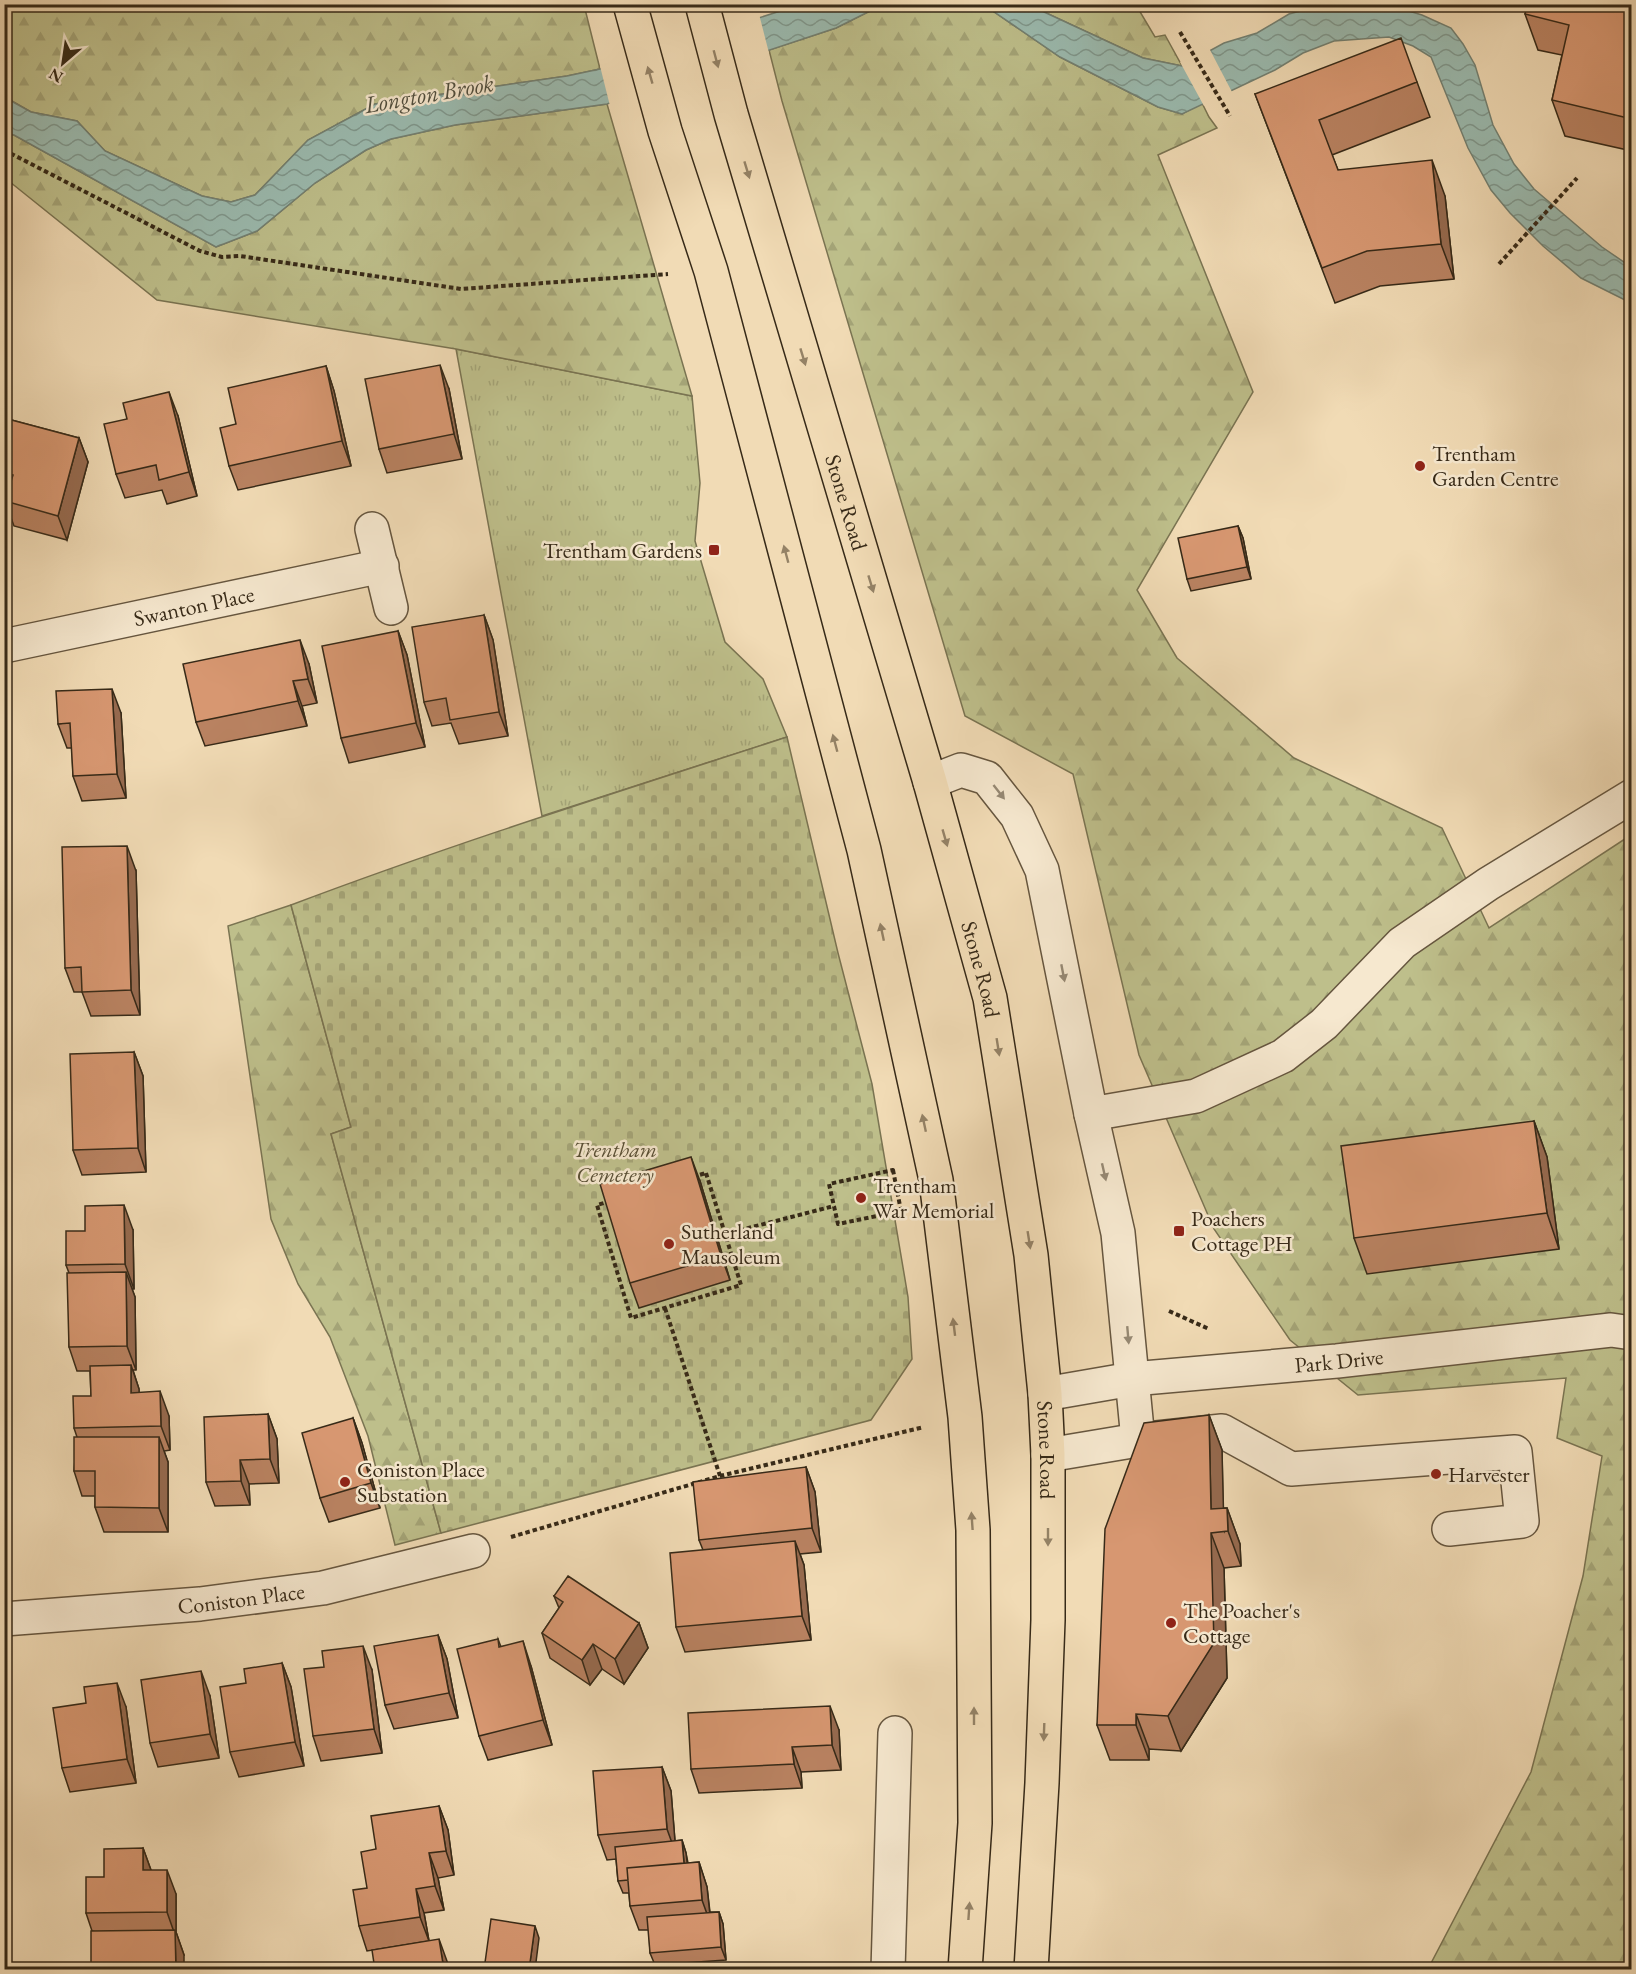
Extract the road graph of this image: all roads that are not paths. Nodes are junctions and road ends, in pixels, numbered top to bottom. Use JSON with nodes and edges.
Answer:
{"nodes":[{"id":1,"x":630,"y":4,"type":"edge"},
{"id":2,"x":702,"y":4,"type":"edge"},
{"id":3,"x":372,"y":528,"type":"dead end"},
{"id":4,"x":382,"y":566,"type":"junction"},
{"id":5,"x":391,"y":608,"type":"dead end"},
{"id":6,"x":4,"y":646,"type":"edge"},
{"id":7,"x":930,"y":782,"type":"junction"},
{"id":8,"x":1632,"y":796,"type":"edge"},
{"id":9,"x":1091,"y":1114,"type":"junction"},
{"id":10,"x":1632,"y":1333,"type":"edge"},
{"id":11,"x":1132,"y":1379,"type":"junction"},
{"id":12,"x":1046,"y":1394,"type":"junction"},
{"id":13,"x":1138,"y":1440,"type":"junction"},
{"id":14,"x":1048,"y":1455,"type":"junction"},
{"id":15,"x":1449,"y":1529,"type":"dead end"},
{"id":16,"x":473,"y":1551,"type":"road end"},
{"id":17,"x":4,"y":1619,"type":"edge"},
{"id":18,"x":895,"y":1733,"type":"dead end"},
{"id":19,"x":888,"y":1970,"type":"edge"},
{"id":20,"x":965,"y":1970,"type":"edge"},
{"id":21,"x":1031,"y":1970,"type":"edge"}],
"edges":[{"from":20,"to":1,"type":"highway","one_way":true},
{"from":2,"to":7,"type":"highway","name":"Stone Road","one_way":true},
{"from":3,"to":4,"type":"street"},
{"from":4,"to":5,"type":"street"},
{"from":4,"to":6,"type":"street","name":"Swanton Place"},
{"from":7,"to":9,"type":"street","one_way":true},
{"from":7,"to":12,"type":"highway","name":"Stone Road","one_way":true},
{"from":8,"to":9,"type":"street"},
{"from":9,"to":11,"type":"street","one_way":true},
{"from":10,"to":11,"type":"street","name":"Park Drive"},
{"from":11,"to":12,"type":"street","name":"Park Drive"},
{"from":11,"to":13,"type":"street"},
{"from":12,"to":14,"type":"highway","name":"Stone Road"},
{"from":13,"to":14,"type":"street"},
{"from":13,"to":15,"type":"street"},
{"from":14,"to":21,"type":"highway","name":"Stone Road","one_way":true},
{"from":16,"to":17,"type":"street","name":"Coniston Place"},
{"from":18,"to":19,"type":"street"}]}
